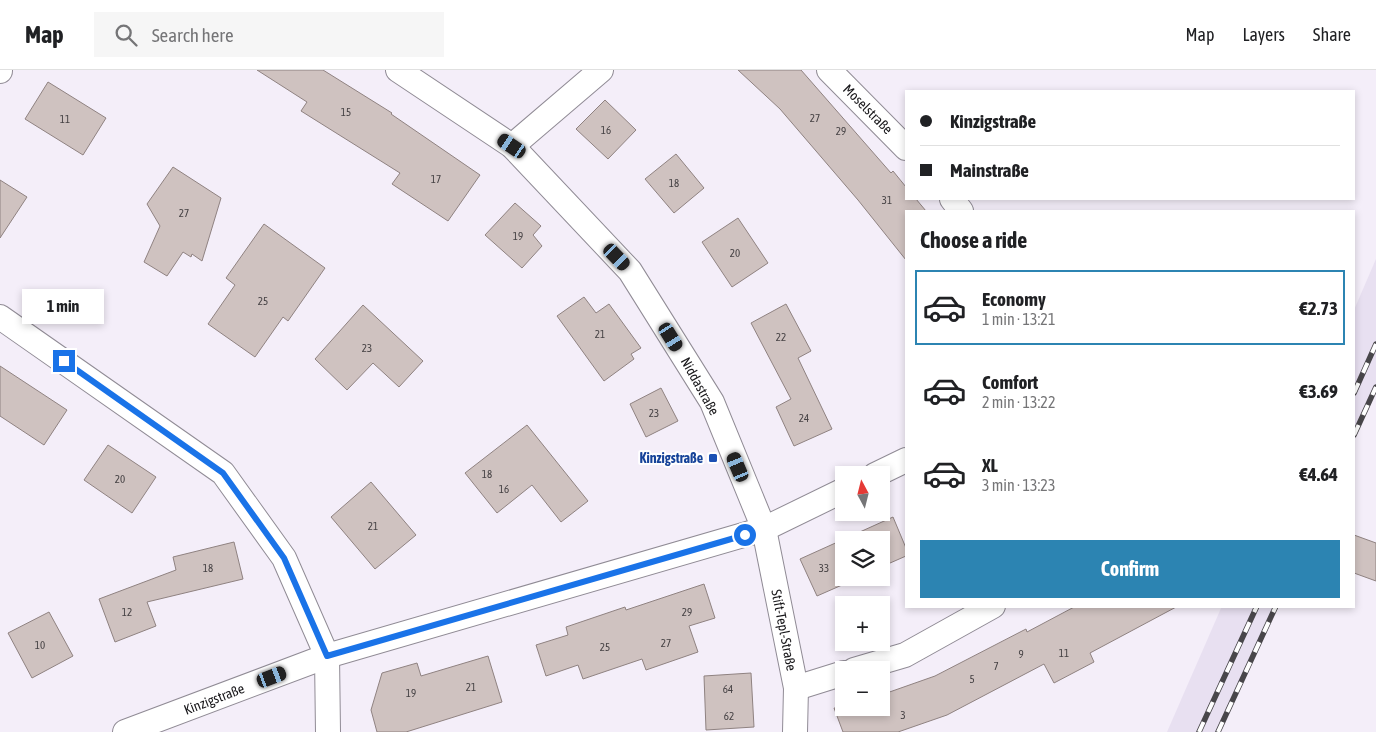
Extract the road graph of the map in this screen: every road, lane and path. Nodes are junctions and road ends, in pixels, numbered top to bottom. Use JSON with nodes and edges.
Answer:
{"nodes":[{"id":1,"x":398,"y":70,"type":"edge"},
{"id":2,"x":601,"y":70,"type":"edge"},
{"id":3,"x":829,"y":70,"type":"edge"},
{"id":4,"x":512,"y":146,"type":"junction"},
{"id":5,"x":905,"y":147,"type":"edge"},
{"id":6,"x":0,"y":317,"type":"edge"},
{"id":7,"x":905,"y":460,"type":"edge"},
{"id":8,"x":890,"y":468,"type":"edge"},
{"id":9,"x":835,"y":494,"type":"edge"},
{"id":10,"x":764,"y":529,"type":"junction"},
{"id":11,"x":989,"y":608,"type":"edge"},
{"id":12,"x":327,"y":656,"type":"junction"},
{"id":13,"x":885,"y":661,"type":"edge"},
{"id":14,"x":835,"y":676,"type":"edge"},
{"id":15,"x":796,"y":688,"type":"junction"},
{"id":16,"x":125,"y":732,"type":"edge"},
{"id":17,"x":328,"y":732,"type":"edge"},
{"id":18,"x":795,"y":732,"type":"edge"}],
"edges":[{"from":1,"to":4,"type":"street","name":"Niddastraße"},
{"from":2,"to":4,"type":"street"},
{"from":3,"to":5,"type":"street","name":"Moselstraße"},
{"from":4,"to":10,"type":"street","name":"Niddastraße"},
{"from":6,"to":12,"type":"street"},
{"from":7,"to":8,"type":"street"},
{"from":9,"to":10,"type":"street","name":"Kinzigstraße"},
{"from":10,"to":12,"type":"street","name":"Kinzigstraße"},
{"from":10,"to":15,"type":"street","name":"Stift-Tepl-Straße"},
{"from":11,"to":13,"type":"street"},
{"from":12,"to":16,"type":"street","name":"Kinzigstraße"},
{"from":12,"to":17,"type":"street"},
{"from":14,"to":15,"type":"street"},
{"from":15,"to":18,"type":"street","name":"Stift-Tepl-Straße"}]}
